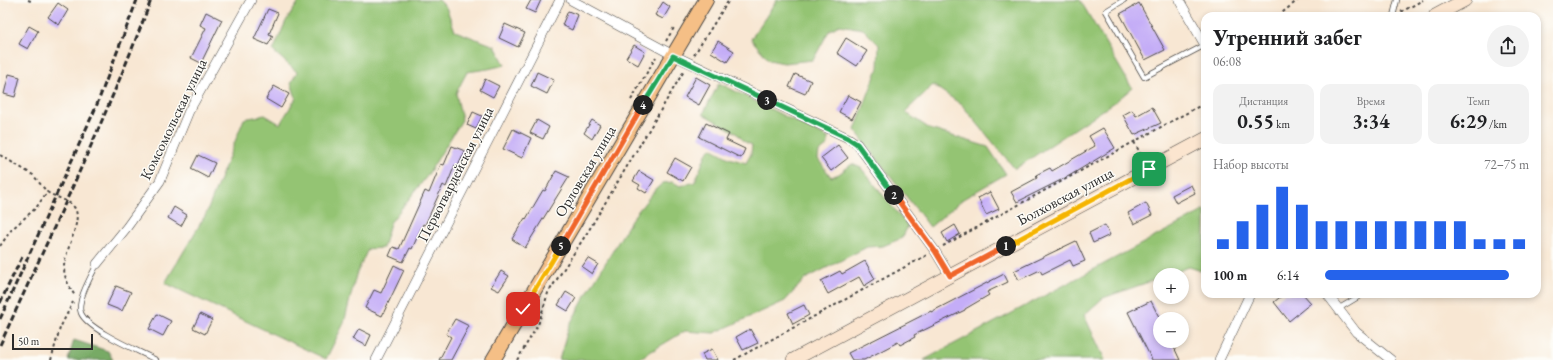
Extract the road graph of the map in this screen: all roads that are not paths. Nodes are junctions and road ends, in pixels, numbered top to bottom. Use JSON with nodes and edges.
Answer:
{"nodes":[{"id":1,"x":251,"y":0,"type":"edge"},
{"id":2,"x":560,"y":0,"type":"edge"},
{"id":3,"x":571,"y":0,"type":"edge"},
{"id":4,"x":706,"y":0,"type":"edge"},
{"id":5,"x":1124,"y":0,"type":"edge"},
{"id":6,"x":1180,"y":0,"type":"edge"},
{"id":7,"x":1397,"y":0,"type":"edge"},
{"id":8,"x":1465,"y":0,"type":"edge"},
{"id":9,"x":1394,"y":12,"type":"edge"},
{"id":10,"x":1442,"y":12,"type":"edge"},
{"id":11,"x":1201,"y":38,"type":"edge"},
{"id":12,"x":1201,"y":47,"type":"edge"},
{"id":13,"x":673,"y":56,"type":"junction"},
{"id":14,"x":1201,"y":141,"type":"edge"},
{"id":15,"x":97,"y":264,"type":"joint"},
{"id":16,"x":950,"y":276,"type":"junction"},
{"id":17,"x":1248,"y":298,"type":"edge"},
{"id":18,"x":1330,"y":298,"type":"edge"},
{"id":19,"x":1356,"y":298,"type":"edge"},
{"id":20,"x":1338,"y":309,"type":"junction"},
{"id":21,"x":156,"y":360,"type":"edge"},
{"id":22,"x":376,"y":360,"type":"edge"},
{"id":23,"x":493,"y":360,"type":"edge"},
{"id":24,"x":793,"y":360,"type":"edge"},
{"id":25,"x":1219,"y":360,"type":"edge"},
{"id":26,"x":1391,"y":360,"type":"edge"}],
"edges":[{"from":1,"to":15,"type":"street","name":"Комсомольская улица"},
{"from":2,"to":22,"type":"street","name":"Первогвардейская улица"},
{"from":3,"to":13,"type":"street"},
{"from":4,"to":13,"type":"main road","name":"Орловская улица"},
{"from":5,"to":12,"type":"lane"},
{"from":6,"to":11,"type":"street"},
{"from":7,"to":9,"type":"lane"},
{"from":8,"to":10,"type":"main road"},
{"from":13,"to":16,"type":"street"},
{"from":13,"to":23,"type":"main road","name":"Орловская улица"},
{"from":14,"to":16,"type":"main road","name":"Болховская улица"},
{"from":15,"to":21,"type":"lane"},
{"from":16,"to":24,"type":"main road","name":"Болховская улица"},
{"from":17,"to":25,"type":"street"},
{"from":18,"to":20,"type":"street"},
{"from":19,"to":20,"type":"lane"},
{"from":20,"to":26,"type":"street"}]}
